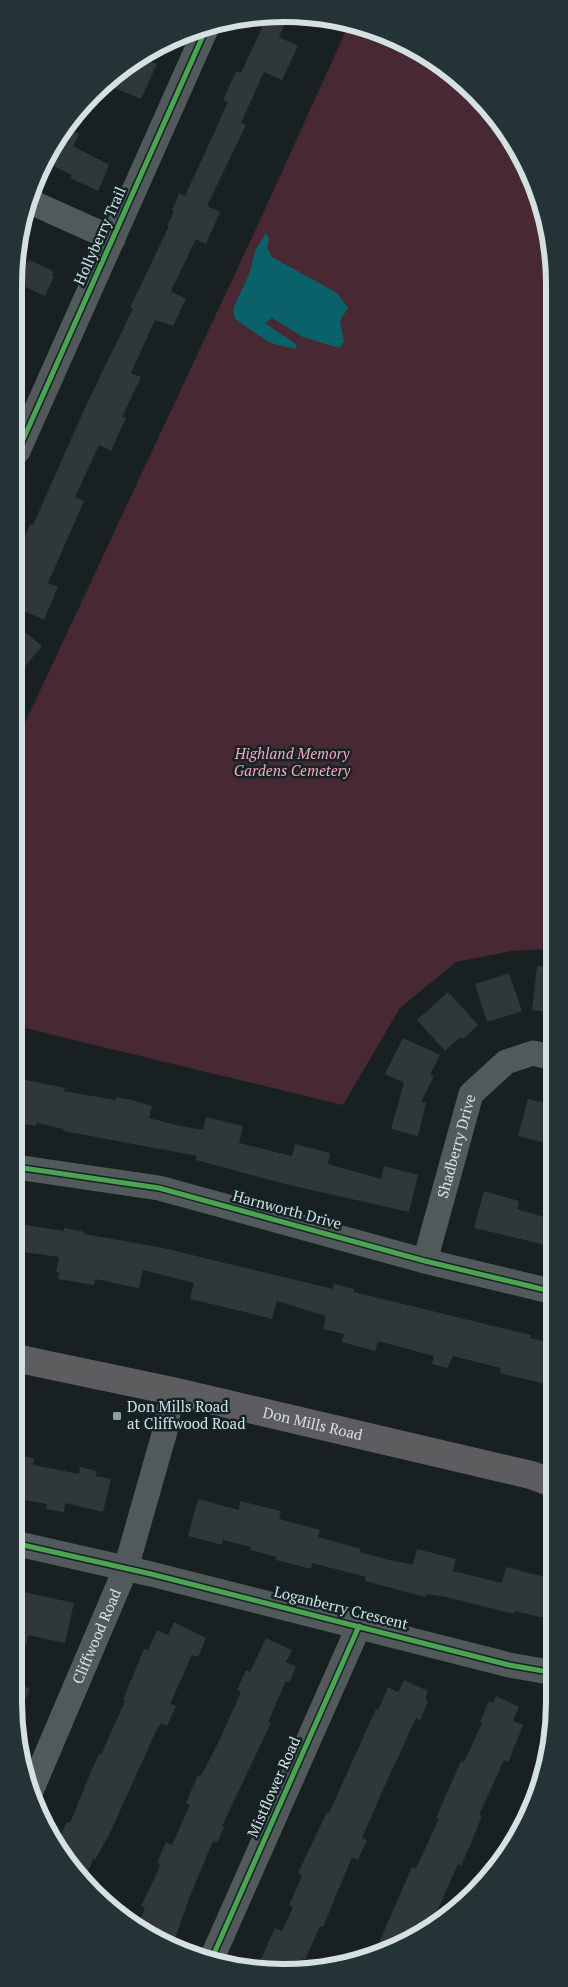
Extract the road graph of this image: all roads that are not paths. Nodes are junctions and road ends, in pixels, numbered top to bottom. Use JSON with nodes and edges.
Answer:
{"nodes":[{"id":1,"x":202,"y":35,"type":"edge"},
{"id":2,"x":35,"y":204,"type":"edge"},
{"id":3,"x":113,"y":239,"type":"junction"},
{"id":4,"x":22,"y":442,"type":"edge"},
{"id":5,"x":546,"y":1056,"type":"edge"},
{"id":6,"x":22,"y":1168,"type":"edge"},
{"id":7,"x":425,"y":1261,"type":"junction"},
{"id":8,"x":546,"y":1290,"type":"edge"},
{"id":9,"x":22,"y":1359,"type":"edge"},
{"id":10,"x":172,"y":1391,"type":"junction"},
{"id":11,"x":546,"y":1481,"type":"edge"},
{"id":12,"x":22,"y":1545,"type":"edge"},
{"id":13,"x":126,"y":1568,"type":"junction"},
{"id":14,"x":359,"y":1626,"type":"junction"},
{"id":15,"x":546,"y":1671,"type":"edge"},
{"id":16,"x":35,"y":1783,"type":"edge"},
{"id":17,"x":213,"y":1955,"type":"edge"}],
"edges":[{"from":1,"to":3,"type":"street","name":"Hollyberry Trail"},
{"from":2,"to":3,"type":"street"},
{"from":3,"to":4,"type":"street","name":"Hollyberry Trail"},
{"from":5,"to":7,"type":"street","name":"Shadberry Drive"},
{"from":6,"to":7,"type":"street","name":"Harnworth Drive"},
{"from":7,"to":8,"type":"street","name":"Harnworth Drive"},
{"from":9,"to":10,"type":"main road","name":"Don Mills Road"},
{"from":10,"to":11,"type":"main road","name":"Don Mills Road"},
{"from":10,"to":13,"type":"street","name":"Cliffwood Road"},
{"from":12,"to":13,"type":"street","name":"Loganberry Crescent"},
{"from":13,"to":14,"type":"street","name":"Loganberry Crescent"},
{"from":13,"to":16,"type":"street","name":"Cliffwood Road"},
{"from":14,"to":15,"type":"street","name":"Loganberry Crescent"},
{"from":14,"to":17,"type":"street","name":"Mistflower Road"}]}
